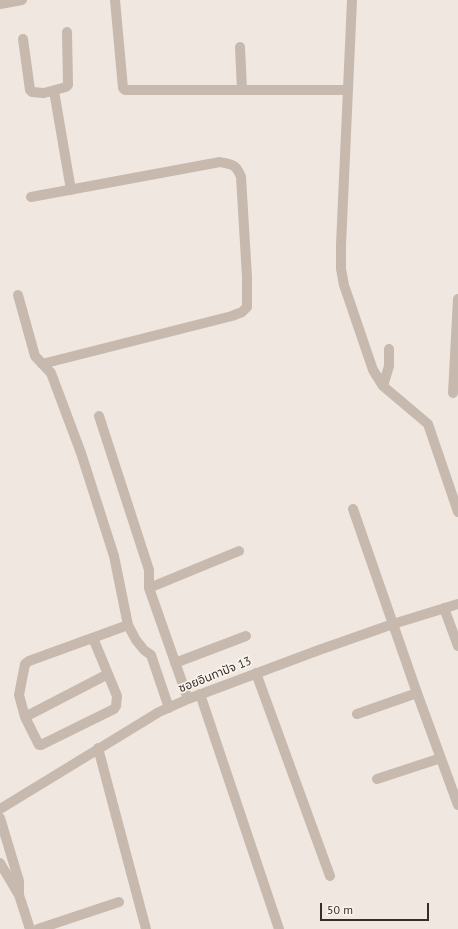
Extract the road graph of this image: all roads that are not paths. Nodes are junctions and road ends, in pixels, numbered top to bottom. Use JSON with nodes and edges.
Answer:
{"nodes":[{"id":1,"x":22,"y":0,"type":"edge"},
{"id":2,"x":115,"y":0,"type":"edge"},
{"id":3,"x":352,"y":0,"type":"edge"},
{"id":4,"x":0,"y":4,"type":"edge"},
{"id":5,"x":67,"y":32,"type":"dead end"},
{"id":6,"x":23,"y":40,"type":"dead end"},
{"id":7,"x":240,"y":47,"type":"dead end"},
{"id":8,"x":242,"y":90,"type":"junction"},
{"id":9,"x":348,"y":90,"type":"junction"},
{"id":10,"x":54,"y":91,"type":"junction"},
{"id":11,"x":71,"y":190,"type":"junction"},
{"id":12,"x":31,"y":197,"type":"dead end"},
{"id":13,"x":18,"y":295,"type":"dead end"},
{"id":14,"x":458,"y":299,"type":"edge"},
{"id":15,"x":390,"y":349,"type":"dead end"},
{"id":16,"x":42,"y":364,"type":"junction"},
{"id":17,"x":383,"y":386,"type":"junction"},
{"id":18,"x":453,"y":393,"type":"dead end"},
{"id":19,"x":99,"y":416,"type":"dead end"},
{"id":20,"x":352,"y":508,"type":"dead end"},
{"id":21,"x":458,"y":512,"type":"edge"},
{"id":22,"x":239,"y":551,"type":"dead end"},
{"id":23,"x":149,"y":588,"type":"junction"},
{"id":24,"x":458,"y":604,"type":"edge"},
{"id":25,"x":444,"y":608,"type":"junction"},
{"id":26,"x":393,"y":624,"type":"junction"},
{"id":27,"x":128,"y":625,"type":"junction"},
{"id":28,"x":246,"y":636,"type":"dead end"},
{"id":29,"x":93,"y":638,"type":"junction"},
{"id":30,"x":458,"y":646,"type":"edge"},
{"id":31,"x":175,"y":663,"type":"junction"},
{"id":32,"x":256,"y":673,"type":"junction"},
{"id":33,"x":108,"y":674,"type":"junction"},
{"id":34,"x":417,"y":693,"type":"junction"},
{"id":35,"x":200,"y":694,"type":"junction"},
{"id":36,"x":188,"y":700,"type":"junction"},
{"id":37,"x":169,"y":708,"type":"junction"},
{"id":38,"x":356,"y":714,"type":"dead end"},
{"id":39,"x":25,"y":717,"type":"junction"},
{"id":40,"x":98,"y":748,"type":"junction"},
{"id":41,"x":441,"y":758,"type":"junction"},
{"id":42,"x":377,"y":779,"type":"dead end"},
{"id":43,"x":458,"y":805,"type":"edge"},
{"id":44,"x":0,"y":809,"type":"edge"},
{"id":45,"x":0,"y":818,"type":"edge"},
{"id":46,"x":0,"y":863,"type":"edge"},
{"id":47,"x":330,"y":876,"type":"dead end"},
{"id":48,"x":19,"y":894,"type":"junction"},
{"id":49,"x":119,"y":902,"type":"dead end"},
{"id":50,"x":30,"y":929,"type":"edge"},
{"id":51,"x":38,"y":929,"type":"edge"},
{"id":52,"x":146,"y":929,"type":"edge"},
{"id":53,"x":279,"y":929,"type":"edge"}],
"edges":[{"from":1,"to":4,"type":"street"},
{"from":2,"to":8,"type":"street"},
{"from":3,"to":9,"type":"street"},
{"from":5,"to":10,"type":"street"},
{"from":6,"to":10,"type":"street"},
{"from":7,"to":8,"type":"street"},
{"from":8,"to":9,"type":"street"},
{"from":9,"to":17,"type":"street"},
{"from":10,"to":11,"type":"street"},
{"from":11,"to":12,"type":"street"},
{"from":11,"to":16,"type":"street"},
{"from":13,"to":16,"type":"street"},
{"from":14,"to":18,"type":"street"},
{"from":15,"to":17,"type":"street"},
{"from":16,"to":27,"type":"street"},
{"from":17,"to":21,"type":"street"},
{"from":19,"to":23,"type":"street"},
{"from":20,"to":26,"type":"street"},
{"from":22,"to":23,"type":"street"},
{"from":23,"to":31,"type":"street"},
{"from":24,"to":25,"type":"street","name":"ซอยอินทาปัจ 13"},
{"from":25,"to":26,"type":"street","name":"ซอยอินทาปัจ 13"},
{"from":25,"to":30,"type":"street"},
{"from":26,"to":32,"type":"street","name":"ซอยอินทาปัจ 13"},
{"from":26,"to":34,"type":"street"},
{"from":27,"to":29,"type":"street"},
{"from":27,"to":37,"type":"street"},
{"from":28,"to":31,"type":"street"},
{"from":29,"to":33,"type":"street"},
{"from":29,"to":39,"type":"street"},
{"from":31,"to":36,"type":"street"},
{"from":32,"to":35,"type":"street","name":"ซอยอินทาปัจ 13"},
{"from":32,"to":47,"type":"street"},
{"from":33,"to":39,"type":"street"},
{"from":33,"to":39,"type":"street"},
{"from":34,"to":38,"type":"street"},
{"from":34,"to":41,"type":"street"},
{"from":35,"to":36,"type":"street","name":"ซอยอินทาปัจ 13"},
{"from":35,"to":53,"type":"street"},
{"from":36,"to":37,"type":"street","name":"ซอยอินทาปัจ 13"},
{"from":37,"to":40,"type":"street","name":"ซอยอินทาปัจ 13"},
{"from":40,"to":44,"type":"street","name":"ซอยอินทาปัจ 13"},
{"from":40,"to":52,"type":"street"},
{"from":41,"to":42,"type":"street"},
{"from":41,"to":43,"type":"street"},
{"from":45,"to":48,"type":"street"},
{"from":46,"to":48,"type":"street"},
{"from":48,"to":50,"type":"street"},
{"from":49,"to":51,"type":"street"}]}
